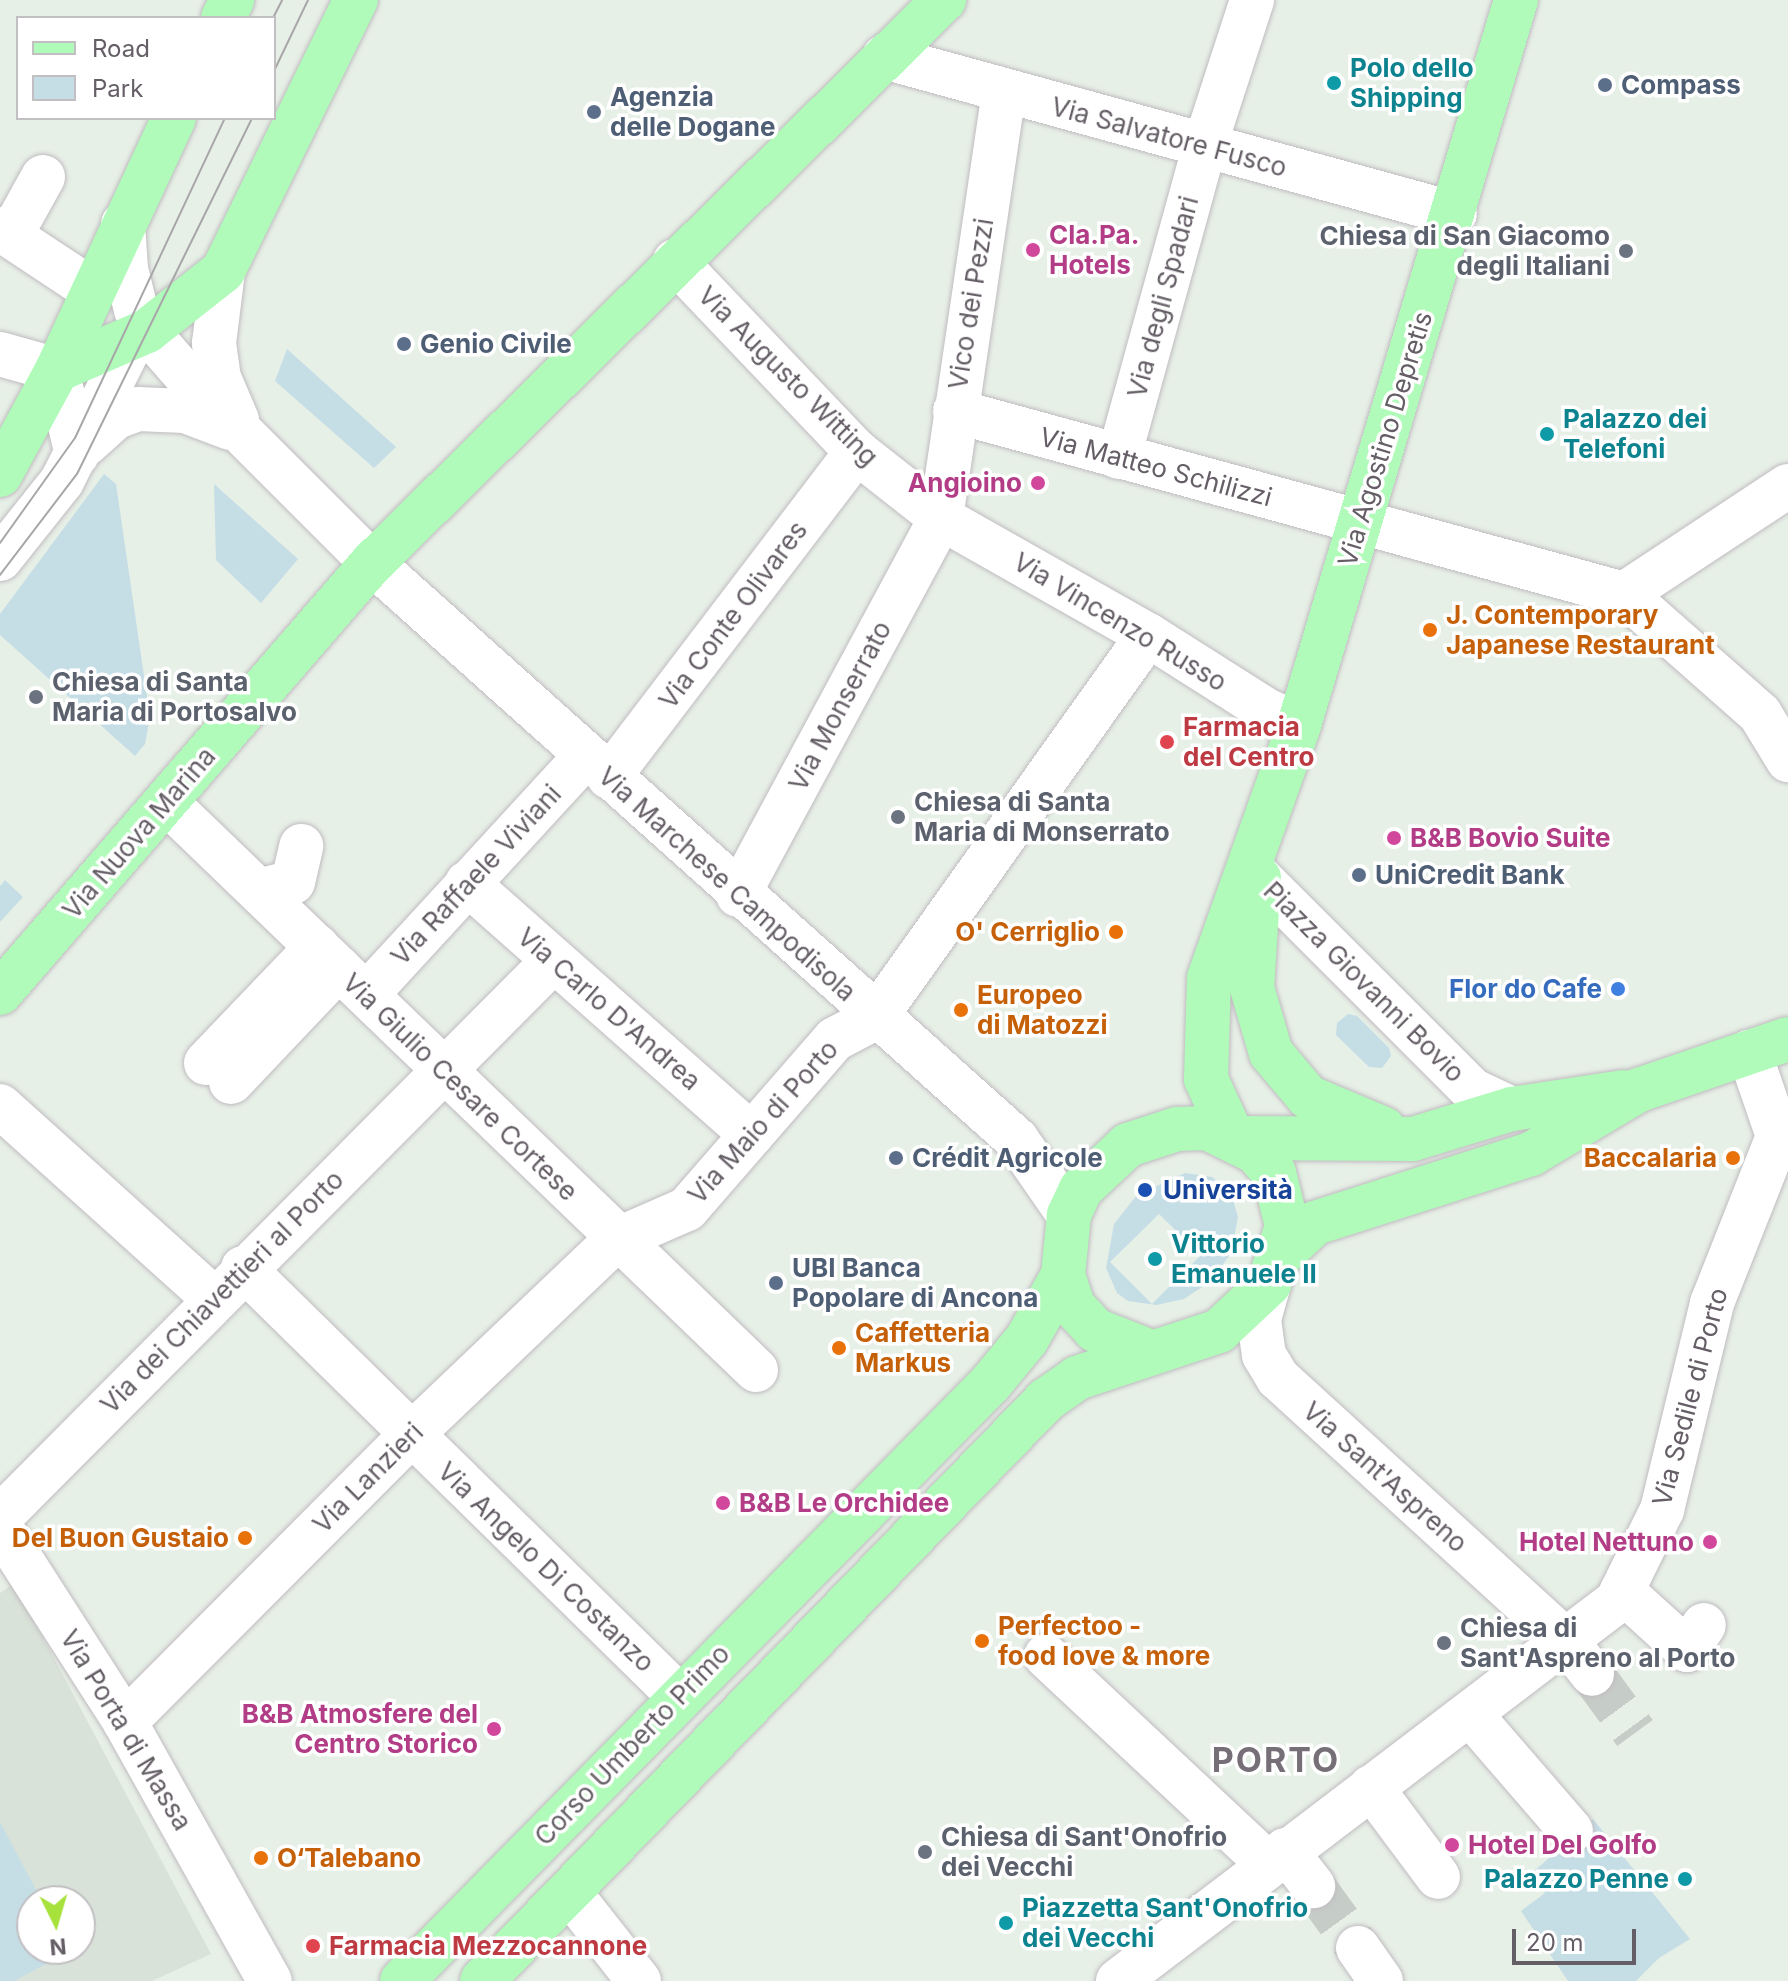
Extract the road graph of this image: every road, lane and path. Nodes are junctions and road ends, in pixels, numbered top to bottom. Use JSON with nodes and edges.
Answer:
{"nodes":[{"id":1,"x":356,"y":0,"type":"edge"},
{"id":2,"x":944,"y":0,"type":"edge"},
{"id":3,"x":1252,"y":0,"type":"edge"},
{"id":4,"x":1516,"y":0,"type":"edge"},
{"id":5,"x":884,"y":57,"type":"junction"},
{"id":6,"x":1004,"y":91,"type":"junction"},
{"id":7,"x":173,"y":120,"type":"edge"},
{"id":8,"x":1204,"y":148,"type":"junction"},
{"id":9,"x":43,"y":177,"type":"dead end"},
{"id":10,"x":1455,"y":214,"type":"junction"},
{"id":11,"x":123,"y":224,"type":"junction"},
{"id":12,"x":6,"y":231,"type":"edge"},
{"id":13,"x":675,"y":261,"type":"junction"},
{"id":14,"x":223,"y":271,"type":"junction"},
{"id":15,"x":92,"y":290,"type":"junction"},
{"id":16,"x":140,"y":334,"type":"junction"},
{"id":17,"x":0,"y":354,"type":"edge"},
{"id":18,"x":57,"y":370,"type":"junction"},
{"id":19,"x":955,"y":411,"type":"junction"},
{"id":20,"x":243,"y":434,"type":"junction"},
{"id":21,"x":857,"y":452,"type":"junction"},
{"id":22,"x":77,"y":455,"type":"junction"},
{"id":23,"x":1119,"y":457,"type":"junction"},
{"id":24,"x":0,"y":475,"type":"edge"},
{"id":25,"x":1788,"y":486,"type":"edge"},
{"id":26,"x":941,"y":518,"type":"junction"},
{"id":27,"x":1357,"y":523,"type":"junction"},
{"id":28,"x":0,"y":559,"type":"edge"},
{"id":29,"x":372,"y":563,"type":"junction"},
{"id":30,"x":1624,"y":594,"type":"junction"},
{"id":31,"x":1148,"y":635,"type":"junction"},
{"id":32,"x":1774,"y":704,"type":"edge"},
{"id":33,"x":1299,"y":725,"type":"junction"},
{"id":34,"x":1788,"y":760,"type":"edge"},
{"id":35,"x":597,"y":767,"type":"junction"},
{"id":36,"x":166,"y":802,"type":"junction"},
{"id":37,"x":1265,"y":832,"type":"junction"},
{"id":38,"x":301,"y":846,"type":"dead end"},
{"id":39,"x":1259,"y":877,"type":"junction"},
{"id":40,"x":467,"y":883,"type":"junction"},
{"id":41,"x":259,"y":891,"type":"junction"},
{"id":42,"x":738,"y":895,"type":"junction"},
{"id":43,"x":553,"y":961,"type":"junction"},
{"id":44,"x":341,"y":969,"type":"junction"},
{"id":45,"x":0,"y":993,"type":"edge"},
{"id":46,"x":875,"y":1018,"type":"junction"},
{"id":47,"x":1768,"y":1045,"type":"edge"},
{"id":48,"x":447,"y":1070,"type":"junction"},
{"id":49,"x":219,"y":1072,"type":"dead end"},
{"id":50,"x":1639,"y":1090,"type":"junction"},
{"id":51,"x":0,"y":1106,"type":"edge"},
{"id":52,"x":1512,"y":1109,"type":"junction"},
{"id":53,"x":752,"y":1135,"type":"junction"},
{"id":54,"x":1233,"y":1138,"type":"junction"},
{"id":55,"x":1413,"y":1139,"type":"junction"},
{"id":56,"x":1783,"y":1144,"type":"edge"},
{"id":57,"x":1069,"y":1215,"type":"junction"},
{"id":58,"x":616,"y":1240,"type":"junction"},
{"id":59,"x":1276,"y":1269,"type":"junction"},
{"id":60,"x":1063,"y":1275,"type":"junction"},
{"id":61,"x":228,"y":1283,"type":"junction"},
{"id":62,"x":1151,"y":1352,"type":"junction"},
{"id":63,"x":756,"y":1370,"type":"dead end"},
{"id":64,"x":411,"y":1435,"type":"junction"},
{"id":65,"x":864,"y":1510,"type":"joint"},
{"id":66,"x":3,"y":1536,"type":"edge"},
{"id":67,"x":1622,"y":1591,"type":"junction"},
{"id":68,"x":1704,"y":1625,"type":"dead end"},
{"id":69,"x":1046,"y":1656,"type":"dead end"},
{"id":70,"x":1580,"y":1658,"type":"junction"},
{"id":71,"x":679,"y":1696,"type":"junction"},
{"id":72,"x":1471,"y":1715,"type":"junction"},
{"id":73,"x":125,"y":1722,"type":"junction"},
{"id":74,"x":1371,"y":1787,"type":"junction"},
{"id":75,"x":1571,"y":1831,"type":"dead end"},
{"id":76,"x":1276,"y":1857,"type":"junction"},
{"id":77,"x":1438,"y":1877,"type":"dead end"},
{"id":78,"x":1313,"y":1886,"type":"tunnel mouth"},
{"id":79,"x":569,"y":1892,"type":"junction"},
{"id":80,"x":270,"y":1981,"type":"edge"},
{"id":81,"x":402,"y":1981,"type":"edge"},
{"id":82,"x":482,"y":1981,"type":"edge"},
{"id":83,"x":639,"y":1981,"type":"edge"},
{"id":84,"x":1118,"y":1981,"type":"edge"}],
"edges":[{"from":1,"to":14,"type":"main road"},
{"from":2,"to":5,"type":"main road","name":"Via Nuova Marina"},
{"from":3,"to":8,"type":"street","name":"Via degli Spadari"},
{"from":4,"to":10,"type":"main road","name":"Via Agostino Depretis"},
{"from":5,"to":6,"type":"street","name":"Via Salvatore Fusco"},
{"from":5,"to":13,"type":"main road","name":"Via Nuova Marina"},
{"from":6,"to":8,"type":"street","name":"Via Salvatore Fusco"},
{"from":6,"to":19,"type":"street","name":"Vico dei Pezzi"},
{"from":7,"to":11,"type":"main road"},
{"from":8,"to":10,"type":"street","name":"Via Salvatore Fusco"},
{"from":8,"to":23,"type":"street","name":"Via degli Spadari"},
{"from":9,"to":12,"type":"street"},
{"from":10,"to":27,"type":"main road","name":"Via Agostino Depretis"},
{"from":11,"to":15,"type":"main road"},
{"from":11,"to":16,"type":"street"},
{"from":12,"to":15,"type":"street"},
{"from":13,"to":21,"type":"street","name":"Via Augusto Witting"},
{"from":13,"to":29,"type":"main road","name":"Via Nuova Marina"},
{"from":14,"to":16,"type":"main road"},
{"from":14,"to":20,"type":"street"},
{"from":15,"to":18,"type":"main road"},
{"from":16,"to":18,"type":"main road"},
{"from":16,"to":20,"type":"street","name":"Via Marchese Campodisola"},
{"from":16,"to":22,"type":"street"},
{"from":17,"to":18,"type":"street"},
{"from":18,"to":22,"type":"street"},
{"from":18,"to":24,"type":"main road"},
{"from":19,"to":23,"type":"street","name":"Via Matteo Schilizzi"},
{"from":19,"to":26,"type":"street","name":"Vico dei Pezzi"},
{"from":20,"to":22,"type":"street"},
{"from":20,"to":29,"type":"street","name":"Via Marchese Campodisola"},
{"from":21,"to":26,"type":"street","name":"Via Augusto Witting"},
{"from":21,"to":35,"type":"street","name":"Via Conte Olivares"},
{"from":22,"to":28,"type":"street"},
{"from":23,"to":27,"type":"street","name":"Via Matteo Schilizzi"},
{"from":25,"to":30,"type":"street"},
{"from":26,"to":31,"type":"street","name":"Via Vincenzo Russo"},
{"from":26,"to":42,"type":"street","name":"Via Monserrato"},
{"from":27,"to":30,"type":"street","name":"Via Matteo Schilizzi"},
{"from":27,"to":33,"type":"main road","name":"Via Agostino Depretis"},
{"from":29,"to":35,"type":"street","name":"Via Marchese Campodisola"},
{"from":29,"to":36,"type":"main road","name":"Via Nuova Marina"},
{"from":30,"to":32,"type":"street"},
{"from":31,"to":33,"type":"street","name":"Via Vincenzo Russo"},
{"from":31,"to":46,"type":"street","name":"Via Maio di Porto"},
{"from":32,"to":34,"type":"street"},
{"from":33,"to":37,"type":"main road","name":"Via Agostino Depretis"},
{"from":35,"to":40,"type":"street","name":"Via Raffaele Viviani"},
{"from":35,"to":42,"type":"street","name":"Via Marchese Campodisola"},
{"from":36,"to":41,"type":"street","name":"Via Giulio Cesare Cortese"},
{"from":36,"to":45,"type":"main road","name":"Via Nuova Marina"},
{"from":37,"to":39,"type":"main road"},
{"from":37,"to":54,"type":"main road","name":"Piazza Giovanni Bovio"},
{"from":38,"to":41,"type":"street"},
{"from":39,"to":52,"type":"street","name":"Piazza Giovanni Bovio"},
{"from":39,"to":55,"type":"main road"},
{"from":40,"to":43,"type":"street","name":"Via Carlo D'Andrea"},
{"from":40,"to":44,"type":"street","name":"Via Raffaele Viviani"},
{"from":41,"to":44,"type":"street","name":"Via Giulio Cesare Cortese"},
{"from":42,"to":46,"type":"street","name":"Via Marchese Campodisola"},
{"from":43,"to":48,"type":"street","name":"Via dei Chiavettieri al Porto"},
{"from":43,"to":53,"type":"street","name":"Via Carlo D'Andrea"},
{"from":44,"to":48,"type":"street","name":"Via Giulio Cesare Cortese"},
{"from":44,"to":49,"type":"street","name":"Via Raffaele Viviani"},
{"from":46,"to":53,"type":"street","name":"Via Maio di Porto"},
{"from":46,"to":57,"type":"street","name":"Via Marchese Campodisola"},
{"from":47,"to":50,"type":"main road"},
{"from":47,"to":56,"type":"street","name":"Via Sedile di Porto"},
{"from":48,"to":58,"type":"street","name":"Via Giulio Cesare Cortese"},
{"from":48,"to":61,"type":"street","name":"Via dei Chiavettieri al Porto"},
{"from":50,"to":52,"type":"main road","name":"Piazza Giovanni Bovio"},
{"from":50,"to":59,"type":"main road"},
{"from":51,"to":61,"type":"street","name":"Via Angelo Di Costanzo"},
{"from":52,"to":55,"type":"main road","name":"Piazza Giovanni Bovio"},
{"from":53,"to":58,"type":"street","name":"Via Maio di Porto"},
{"from":54,"to":55,"type":"main road","name":"Piazza Giovanni Bovio"},
{"from":54,"to":57,"type":"main road","name":"Piazza Giovanni Bovio"},
{"from":54,"to":59,"type":"main road","name":"Piazza Giovanni Bovio"},
{"from":56,"to":67,"type":"street","name":"Via Sedile di Porto"},
{"from":57,"to":60,"type":"main road","name":"Piazza Giovanni Bovio"},
{"from":58,"to":63,"type":"street","name":"Via Giulio Cesare Cortese"},
{"from":58,"to":64,"type":"street","name":"Via Lanzieri"},
{"from":59,"to":62,"type":"main road"},
{"from":59,"to":70,"type":"street","name":"Via Sant'Aspreno"},
{"from":60,"to":62,"type":"main road","name":"Piazza Giovanni Bovio"},
{"from":60,"to":65,"type":"main road","name":"Piazza Giovanni Bovio"},
{"from":61,"to":64,"type":"street","name":"Via Angelo Di Costanzo"},
{"from":61,"to":66,"type":"street","name":"Via dei Chiavettieri al Porto"},
{"from":62,"to":79,"type":"main road"},
{"from":64,"to":71,"type":"street","name":"Via Angelo Di Costanzo"},
{"from":64,"to":73,"type":"street","name":"Via Lanzieri"},
{"from":65,"to":71,"type":"main road","name":"Corso Umberto Primo"},
{"from":66,"to":73,"type":"street","name":"Via Porta di Massa"},
{"from":67,"to":68,"type":"street"},
{"from":67,"to":70,"type":"street","name":"Via Sedile di Porto"},
{"from":69,"to":76,"type":"street"},
{"from":70,"to":72,"type":"street","name":"Via Sedile di Porto"},
{"from":71,"to":81,"type":"main road","name":"Corso Umberto Primo"},
{"from":72,"to":74,"type":"street","name":"Via Sedile di Porto"},
{"from":72,"to":75,"type":"street"},
{"from":73,"to":80,"type":"street","name":"Via Porta di Massa"},
{"from":74,"to":76,"type":"street","name":"Via Sedile di Porto"},
{"from":74,"to":77,"type":"street"},
{"from":76,"to":78,"type":"street"},
{"from":76,"to":84,"type":"street","name":"Via Sedile di Porto"},
{"from":79,"to":82,"type":"main road"},
{"from":79,"to":83,"type":"street"}]}
